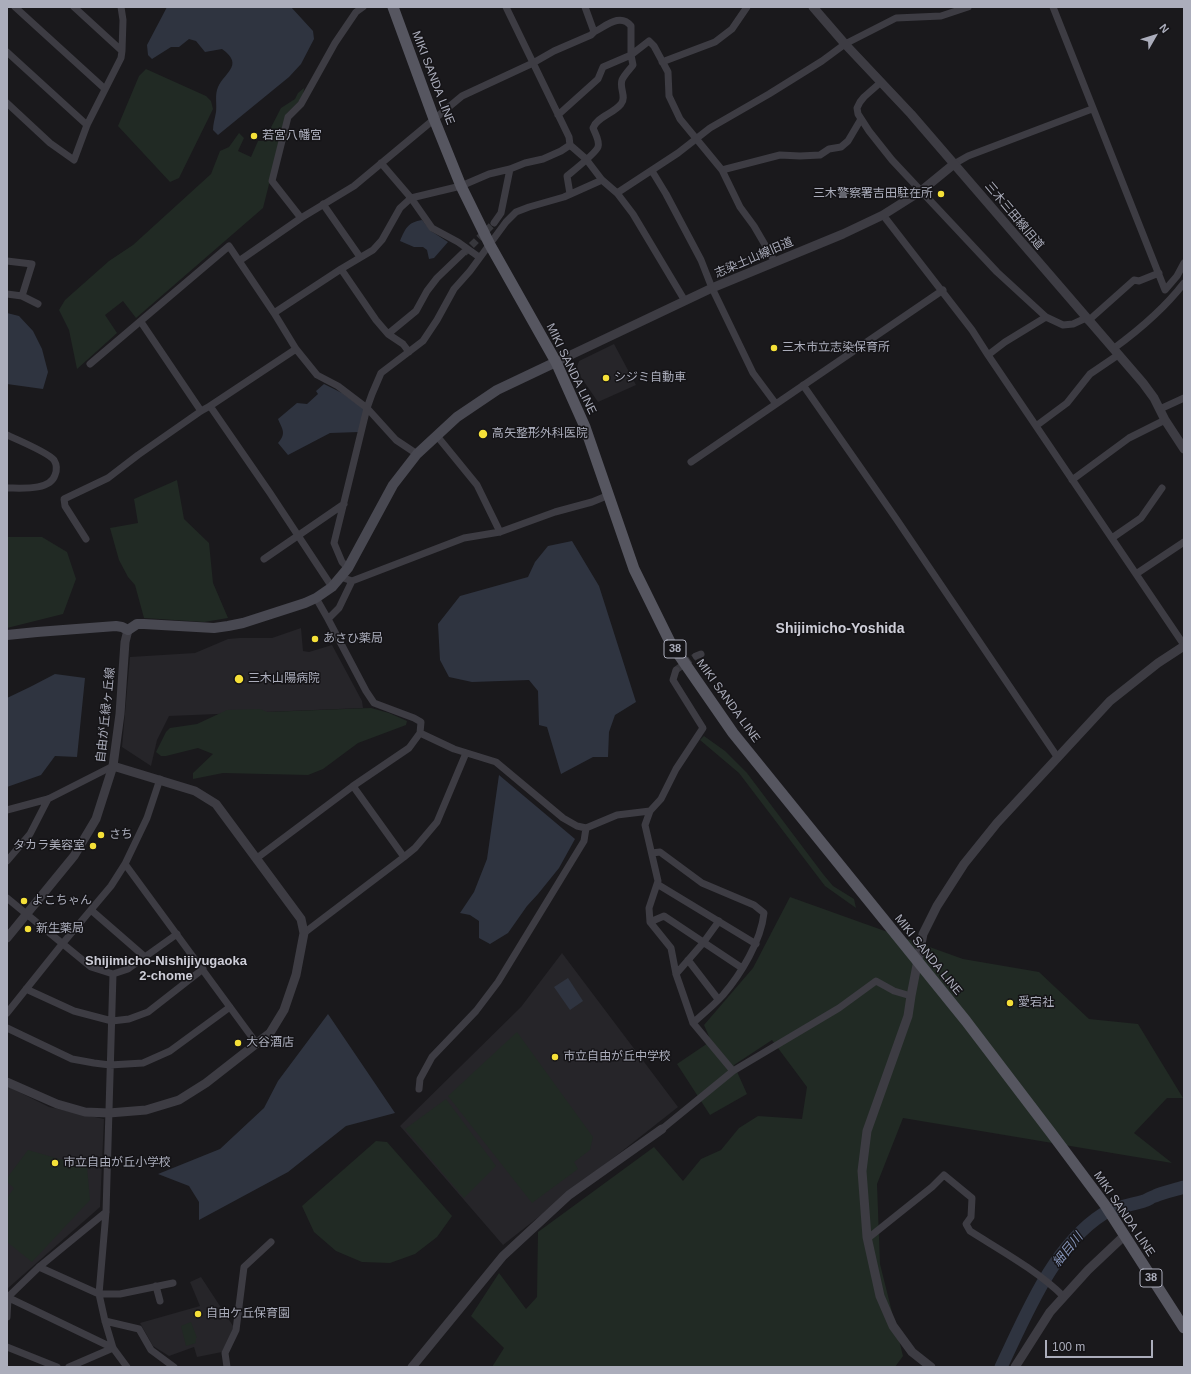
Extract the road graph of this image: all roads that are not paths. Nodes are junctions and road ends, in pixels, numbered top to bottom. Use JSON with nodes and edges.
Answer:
{"nodes":[{"id":1,"x":15,"y":7,"type":"edge"},
{"id":2,"x":74,"y":7,"type":"edge"},
{"id":3,"x":121,"y":7,"type":"edge"},
{"id":4,"x":363,"y":7,"type":"edge"},
{"id":5,"x":393,"y":7,"type":"edge"},
{"id":6,"x":506,"y":7,"type":"edge"},
{"id":7,"x":585,"y":7,"type":"edge"},
{"id":8,"x":747,"y":7,"type":"edge"},
{"id":9,"x":813,"y":7,"type":"edge"},
{"id":10,"x":968,"y":7,"type":"edge"},
{"id":11,"x":1053,"y":7,"type":"edge"},
{"id":12,"x":594,"y":32,"type":"junction"},
{"id":13,"x":846,"y":44,"type":"junction"},
{"id":14,"x":122,"y":51,"type":"junction"},
{"id":15,"x":7,"y":52,"type":"edge"},
{"id":16,"x":631,"y":55,"type":"junction"},
{"id":17,"x":662,"y":62,"type":"junction"},
{"id":18,"x":533,"y":63,"type":"junction"},
{"id":19,"x":881,"y":82,"type":"junction"},
{"id":20,"x":105,"y":89,"type":"junction"},
{"id":21,"x":7,"y":103,"type":"edge"},
{"id":22,"x":1092,"y":108,"type":"junction"},
{"id":23,"x":558,"y":115,"type":"junction"},
{"id":24,"x":434,"y":119,"type":"junction"},
{"id":25,"x":862,"y":119,"type":"junction"},
{"id":26,"x":87,"y":125,"type":"junction"},
{"id":27,"x":697,"y":138,"type":"junction"},
{"id":28,"x":570,"y":145,"type":"junction"},
{"id":29,"x":586,"y":159,"type":"junction"},
{"id":30,"x":381,"y":163,"type":"junction"},
{"id":31,"x":954,"y":164,"type":"junction"},
{"id":32,"x":510,"y":169,"type":"junction"},
{"id":33,"x":722,"y":170,"type":"junction"},
{"id":34,"x":652,"y":171,"type":"junction"},
{"id":35,"x":602,"y":180,"type":"junction"},
{"id":36,"x":461,"y":186,"type":"junction"},
{"id":37,"x":921,"y":191,"type":"junction"},
{"id":38,"x":617,"y":193,"type":"junction"},
{"id":39,"x":570,"y":194,"type":"junction"},
{"id":40,"x":411,"y":198,"type":"junction"},
{"id":41,"x":323,"y":204,"type":"junction"},
{"id":42,"x":883,"y":215,"type":"junction"},
{"id":43,"x":301,"y":218,"type":"junction"},
{"id":44,"x":494,"y":223,"type":"tunnel mouth"},
{"id":45,"x":490,"y":245,"type":"junction"},
{"id":46,"x":463,"y":253,"type":"tunnel mouth"},
{"id":47,"x":360,"y":257,"type":"junction"},
{"id":48,"x":479,"y":257,"type":"junction"},
{"id":49,"x":7,"y":261,"type":"edge"},
{"id":50,"x":238,"y":261,"type":"junction"},
{"id":51,"x":775,"y":262,"type":"junction"},
{"id":52,"x":1184,"y":263,"type":"edge"},
{"id":53,"x":341,"y":269,"type":"junction"},
{"id":54,"x":1159,"y":273,"type":"junction"},
{"id":55,"x":1184,"y":283,"type":"edge"},
{"id":56,"x":712,"y":288,"type":"junction"},
{"id":57,"x":943,"y":290,"type":"junction"},
{"id":58,"x":1165,"y":290,"type":"junction"},
{"id":59,"x":7,"y":294,"type":"edge"},
{"id":60,"x":22,"y":296,"type":"junction"},
{"id":61,"x":685,"y":300,"type":"junction"},
{"id":62,"x":1171,"y":300,"type":"junction"},
{"id":63,"x":38,"y":304,"type":"dead end"},
{"id":64,"x":274,"y":313,"type":"junction"},
{"id":65,"x":1046,"y":317,"type":"junction"},
{"id":66,"x":1087,"y":320,"type":"junction"},
{"id":67,"x":141,"y":322,"type":"junction"},
{"id":68,"x":388,"y":334,"type":"junction"},
{"id":69,"x":296,"y":349,"type":"junction"},
{"id":70,"x":409,"y":352,"type":"junction"},
{"id":71,"x":1116,"y":352,"type":"junction"},
{"id":72,"x":988,"y":356,"type":"junction"},
{"id":73,"x":556,"y":362,"type":"junction"},
{"id":74,"x":90,"y":364,"type":"dead end"},
{"id":75,"x":804,"y":385,"type":"junction"},
{"id":76,"x":1184,"y":398,"type":"edge"},
{"id":77,"x":776,"y":404,"type":"junction"},
{"id":78,"x":210,"y":406,"type":"junction"},
{"id":79,"x":367,"y":408,"type":"junction"},
{"id":80,"x":1160,"y":409,"type":"junction"},
{"id":81,"x":201,"y":411,"type":"junction"},
{"id":82,"x":1165,"y":420,"type":"junction"},
{"id":83,"x":1036,"y":426,"type":"junction"},
{"id":84,"x":7,"y":435,"type":"edge"},
{"id":85,"x":437,"y":436,"type":"junction"},
{"id":86,"x":1184,"y":449,"type":"edge"},
{"id":87,"x":417,"y":454,"type":"junction"},
{"id":88,"x":691,"y":462,"type":"dead end"},
{"id":89,"x":1072,"y":480,"type":"junction"},
{"id":90,"x":7,"y":488,"type":"edge"},
{"id":91,"x":1162,"y":488,"type":"dead end"},
{"id":92,"x":609,"y":495,"type":"junction"},
{"id":93,"x":344,"y":504,"type":"junction"},
{"id":94,"x":500,"y":532,"type":"junction"},
{"id":95,"x":298,"y":535,"type":"junction"},
{"id":96,"x":1112,"y":538,"type":"junction"},
{"id":97,"x":86,"y":539,"type":"dead end"},
{"id":98,"x":1184,"y":542,"type":"edge"},
{"id":99,"x":264,"y":559,"type":"dead end"},
{"id":100,"x":348,"y":568,"type":"junction"},
{"id":101,"x":1136,"y":574,"type":"junction"},
{"id":102,"x":341,"y":577,"type":"junction"},
{"id":103,"x":352,"y":581,"type":"junction"},
{"id":104,"x":332,"y":587,"type":"junction"},
{"id":105,"x":316,"y":598,"type":"junction"},
{"id":106,"x":328,"y":619,"type":"junction"},
{"id":107,"x":128,"y":630,"type":"junction"},
{"id":108,"x":7,"y":636,"type":"edge"},
{"id":109,"x":1184,"y":646,"type":"edge"},
{"id":110,"x":676,"y":670,"type":"dead end"},
{"id":111,"x":420,"y":733,"type":"junction"},
{"id":112,"x":466,"y":753,"type":"junction"},
{"id":113,"x":1058,"y":758,"type":"junction"},
{"id":114,"x":114,"y":766,"type":"junction"},
{"id":115,"x":160,"y":779,"type":"junction"},
{"id":116,"x":353,"y":786,"type":"junction"},
{"id":117,"x":48,"y":799,"type":"junction"},
{"id":118,"x":7,"y":810,"type":"edge"},
{"id":119,"x":650,"y":811,"type":"junction"},
{"id":120,"x":586,"y":828,"type":"junction"},
{"id":121,"x":652,"y":853,"type":"junction"},
{"id":122,"x":404,"y":857,"type":"junction"},
{"id":123,"x":257,"y":858,"type":"junction"},
{"id":124,"x":7,"y":861,"type":"edge"},
{"id":125,"x":125,"y":864,"type":"junction"},
{"id":126,"x":657,"y":884,"type":"junction"},
{"id":127,"x":7,"y":898,"type":"edge"},
{"id":128,"x":91,"y":910,"type":"junction"},
{"id":129,"x":27,"y":914,"type":"junction"},
{"id":130,"x":719,"y":921,"type":"junction"},
{"id":131,"x":650,"y":922,"type":"junction"},
{"id":132,"x":176,"y":934,"type":"junction"},
{"id":133,"x":304,"y":934,"type":"junction"},
{"id":134,"x":7,"y":938,"type":"edge"},
{"id":135,"x":704,"y":942,"type":"junction"},
{"id":136,"x":62,"y":943,"type":"junction"},
{"id":137,"x":756,"y":944,"type":"junction"},
{"id":138,"x":145,"y":957,"type":"junction"},
{"id":139,"x":688,"y":960,"type":"junction"},
{"id":140,"x":917,"y":961,"type":"junction"},
{"id":141,"x":742,"y":968,"type":"junction"},
{"id":142,"x":203,"y":970,"type":"junction"},
{"id":143,"x":113,"y":974,"type":"junction"},
{"id":144,"x":676,"y":974,"type":"junction"},
{"id":145,"x":26,"y":989,"type":"junction"},
{"id":146,"x":911,"y":996,"type":"junction"},
{"id":147,"x":718,"y":999,"type":"junction"},
{"id":148,"x":230,"y":1007,"type":"junction"},
{"id":149,"x":7,"y":1013,"type":"edge"},
{"id":150,"x":112,"y":1021,"type":"junction"},
{"id":151,"x":694,"y":1022,"type":"junction"},
{"id":152,"x":7,"y":1028,"type":"edge"},
{"id":153,"x":257,"y":1044,"type":"junction"},
{"id":154,"x":110,"y":1065,"type":"junction"},
{"id":155,"x":733,"y":1071,"type":"junction"},
{"id":156,"x":7,"y":1082,"type":"edge"},
{"id":157,"x":419,"y":1089,"type":"dead end"},
{"id":158,"x":109,"y":1113,"type":"junction"},
{"id":159,"x":662,"y":1129,"type":"joint"},
{"id":160,"x":106,"y":1212,"type":"junction"},
{"id":161,"x":1122,"y":1232,"type":"junction"},
{"id":162,"x":867,"y":1239,"type":"junction"},
{"id":163,"x":271,"y":1242,"type":"dead end"},
{"id":164,"x":39,"y":1266,"type":"junction"},
{"id":165,"x":173,"y":1283,"type":"dead end"},
{"id":166,"x":156,"y":1286,"type":"junction"},
{"id":167,"x":99,"y":1294,"type":"junction"},
{"id":168,"x":1063,"y":1296,"type":"junction"},
{"id":169,"x":7,"y":1298,"type":"edge"},
{"id":170,"x":160,"y":1301,"type":"dead end"},
{"id":171,"x":7,"y":1317,"type":"edge"},
{"id":172,"x":105,"y":1321,"type":"junction"},
{"id":173,"x":1184,"y":1328,"type":"edge"},
{"id":174,"x":7,"y":1347,"type":"edge"},
{"id":175,"x":113,"y":1348,"type":"junction"},
{"id":176,"x":58,"y":1367,"type":"edge"},
{"id":177,"x":69,"y":1367,"type":"edge"},
{"id":178,"x":127,"y":1367,"type":"edge"},
{"id":179,"x":174,"y":1367,"type":"edge"},
{"id":180,"x":227,"y":1367,"type":"edge"},
{"id":181,"x":412,"y":1367,"type":"edge"},
{"id":182,"x":931,"y":1367,"type":"edge"},
{"id":183,"x":1015,"y":1367,"type":"edge"}],
"edges":[{"from":1,"to":20,"type":"street"},
{"from":2,"to":14,"type":"street"},
{"from":3,"to":14,"type":"street"},
{"from":4,"to":43,"type":"street"},
{"from":5,"to":24,"type":"main road","name":"MIKI SANDA LINE","number":"38"},
{"from":6,"to":18,"type":"street"},
{"from":7,"to":12,"type":"street"},
{"from":8,"to":17,"type":"street"},
{"from":9,"to":13,"type":"street","name":"三木三田線旧道"},
{"from":10,"to":13,"type":"street"},
{"from":11,"to":22,"type":"street"},
{"from":12,"to":16,"type":"street"},
{"from":12,"to":18,"type":"street"},
{"from":13,"to":19,"type":"street","name":"三木三田線旧道"},
{"from":13,"to":27,"type":"street"},
{"from":14,"to":20,"type":"street"},
{"from":15,"to":26,"type":"street"},
{"from":16,"to":17,"type":"street"},
{"from":16,"to":23,"type":"street"},
{"from":16,"to":29,"type":"street"},
{"from":17,"to":27,"type":"street"},
{"from":18,"to":23,"type":"street"},
{"from":18,"to":24,"type":"street"},
{"from":19,"to":25,"type":"street"},
{"from":19,"to":31,"type":"street","name":"三木三田線旧道"},
{"from":20,"to":26,"type":"street"},
{"from":21,"to":26,"type":"street"},
{"from":22,"to":31,"type":"street"},
{"from":22,"to":54,"type":"street"},
{"from":23,"to":28,"type":"street"},
{"from":24,"to":30,"type":"street"},
{"from":24,"to":36,"type":"main road","name":"MIKI SANDA LINE","number":"38"},
{"from":25,"to":33,"type":"street"},
{"from":25,"to":37,"type":"street"},
{"from":27,"to":33,"type":"street"},
{"from":27,"to":34,"type":"street"},
{"from":28,"to":29,"type":"street"},
{"from":28,"to":32,"type":"street"},
{"from":29,"to":35,"type":"street"},
{"from":29,"to":39,"type":"street"},
{"from":30,"to":40,"type":"street"},
{"from":30,"to":41,"type":"street"},
{"from":31,"to":37,"type":"street","name":"志染土山線旧道"},
{"from":31,"to":66,"type":"street","name":"三木三田線旧道"},
{"from":32,"to":36,"type":"street"},
{"from":32,"to":44,"type":"street"},
{"from":33,"to":51,"type":"street"},
{"from":34,"to":38,"type":"street"},
{"from":34,"to":56,"type":"street"},
{"from":35,"to":38,"type":"street"},
{"from":35,"to":39,"type":"street"},
{"from":36,"to":40,"type":"street"},
{"from":36,"to":45,"type":"main road","name":"MIKI SANDA LINE","number":"38"},
{"from":37,"to":42,"type":"street","name":"志染土山線旧道"},
{"from":37,"to":65,"type":"street"},
{"from":38,"to":61,"type":"street"},
{"from":39,"to":45,"type":"street"},
{"from":40,"to":47,"type":"street"},
{"from":40,"to":48,"type":"street"},
{"from":41,"to":43,"type":"street"},
{"from":41,"to":47,"type":"street"},
{"from":42,"to":51,"type":"street","name":"志染土山線旧道"},
{"from":42,"to":57,"type":"street"},
{"from":43,"to":50,"type":"street"},
{"from":45,"to":48,"type":"street"},
{"from":45,"to":73,"type":"main road","name":"MIKI SANDA LINE","number":"38"},
{"from":46,"to":68,"type":"street"},
{"from":47,"to":53,"type":"street"},
{"from":48,"to":70,"type":"street"},
{"from":49,"to":60,"type":"street"},
{"from":50,"to":64,"type":"street"},
{"from":50,"to":67,"type":"street"},
{"from":51,"to":56,"type":"street","name":"志染土山線旧道"},
{"from":52,"to":58,"type":"street"},
{"from":53,"to":64,"type":"street"},
{"from":53,"to":68,"type":"street"},
{"from":54,"to":58,"type":"street"},
{"from":54,"to":66,"type":"street"},
{"from":55,"to":62,"type":"street"},
{"from":56,"to":61,"type":"street","name":"志染土山線旧道"},
{"from":56,"to":77,"type":"street"},
{"from":57,"to":72,"type":"street"},
{"from":57,"to":75,"type":"street"},
{"from":58,"to":62,"type":"street"},
{"from":59,"to":60,"type":"street"},
{"from":60,"to":63,"type":"street"},
{"from":61,"to":73,"type":"street","name":"志染土山線旧道"},
{"from":62,"to":71,"type":"street"},
{"from":64,"to":69,"type":"street"},
{"from":65,"to":66,"type":"street"},
{"from":65,"to":72,"type":"street"},
{"from":66,"to":71,"type":"street","name":"三木三田線旧道"},
{"from":67,"to":74,"type":"street"},
{"from":67,"to":81,"type":"street"},
{"from":68,"to":70,"type":"street"},
{"from":69,"to":78,"type":"street"},
{"from":69,"to":79,"type":"street"},
{"from":70,"to":79,"type":"street"},
{"from":71,"to":80,"type":"street","name":"三木三田線旧道"},
{"from":71,"to":83,"type":"street"},
{"from":72,"to":83,"type":"street"},
{"from":73,"to":85,"type":"main road"},
{"from":73,"to":92,"type":"main road","name":"MIKI SANDA LINE","number":"38"},
{"from":75,"to":77,"type":"street"},
{"from":75,"to":113,"type":"street"},
{"from":76,"to":80,"type":"street"},
{"from":77,"to":88,"type":"street"},
{"from":78,"to":81,"type":"street"},
{"from":78,"to":95,"type":"street"},
{"from":79,"to":87,"type":"street"},
{"from":79,"to":93,"type":"street"},
{"from":80,"to":82,"type":"street","name":"三木三田線旧道"},
{"from":81,"to":97,"type":"street"},
{"from":82,"to":86,"type":"street","name":"三木三田線旧道"},
{"from":82,"to":89,"type":"street"},
{"from":83,"to":89,"type":"street"},
{"from":84,"to":90,"type":"street"},
{"from":85,"to":87,"type":"main road"},
{"from":85,"to":94,"type":"street"},
{"from":87,"to":100,"type":"main road"},
{"from":89,"to":96,"type":"street"},
{"from":91,"to":96,"type":"street"},
{"from":92,"to":94,"type":"street"},
{"from":92,"to":140,"type":"main road","name":"MIKI SANDA LINE","number":"38"},
{"from":93,"to":95,"type":"street"},
{"from":93,"to":100,"type":"street"},
{"from":94,"to":103,"type":"street"},
{"from":95,"to":99,"type":"street"},
{"from":95,"to":104,"type":"street"},
{"from":96,"to":101,"type":"street"},
{"from":98,"to":101,"type":"street"},
{"from":100,"to":102,"type":"main road"},
{"from":101,"to":109,"type":"street"},
{"from":102,"to":103,"type":"street"},
{"from":102,"to":104,"type":"main road"},
{"from":103,"to":106,"type":"street"},
{"from":104,"to":105,"type":"main road"},
{"from":105,"to":106,"type":"street"},
{"from":105,"to":107,"type":"main road"},
{"from":106,"to":111,"type":"street"},
{"from":107,"to":108,"type":"main road"},
{"from":107,"to":114,"type":"street","name":"自由が丘緑ヶ丘線"},
{"from":109,"to":113,"type":"street"},
{"from":110,"to":119,"type":"street"},
{"from":111,"to":112,"type":"street"},
{"from":111,"to":116,"type":"street"},
{"from":112,"to":120,"type":"street"},
{"from":112,"to":122,"type":"street"},
{"from":113,"to":140,"type":"street"},
{"from":114,"to":115,"type":"street"},
{"from":114,"to":117,"type":"street"},
{"from":114,"to":129,"type":"street","name":"自由が丘緑ヶ丘線"},
{"from":115,"to":123,"type":"street"},
{"from":115,"to":125,"type":"street"},
{"from":116,"to":122,"type":"street"},
{"from":116,"to":123,"type":"street"},
{"from":117,"to":118,"type":"street"},
{"from":117,"to":124,"type":"street"},
{"from":119,"to":120,"type":"street"},
{"from":119,"to":121,"type":"street"},
{"from":120,"to":157,"type":"street"},
{"from":121,"to":126,"type":"street"},
{"from":121,"to":137,"type":"street"},
{"from":122,"to":133,"type":"street"},
{"from":123,"to":133,"type":"street"},
{"from":125,"to":128,"type":"street"},
{"from":125,"to":132,"type":"street"},
{"from":126,"to":130,"type":"street"},
{"from":126,"to":131,"type":"street"},
{"from":127,"to":129,"type":"street"},
{"from":128,"to":136,"type":"street"},
{"from":128,"to":138,"type":"street"},
{"from":129,"to":134,"type":"street","name":"自由が丘緑ヶ丘線"},
{"from":129,"to":136,"type":"street"},
{"from":130,"to":135,"type":"street"},
{"from":130,"to":137,"type":"street"},
{"from":131,"to":135,"type":"street"},
{"from":131,"to":144,"type":"street"},
{"from":132,"to":138,"type":"street"},
{"from":132,"to":142,"type":"street"},
{"from":133,"to":153,"type":"street"},
{"from":135,"to":139,"type":"street"},
{"from":135,"to":141,"type":"street"},
{"from":136,"to":143,"type":"street"},
{"from":136,"to":145,"type":"street"},
{"from":137,"to":141,"type":"street"},
{"from":138,"to":143,"type":"street"},
{"from":139,"to":144,"type":"street"},
{"from":139,"to":147,"type":"street"},
{"from":140,"to":146,"type":"street"},
{"from":140,"to":161,"type":"main road","name":"MIKI SANDA LINE","number":"38"},
{"from":141,"to":147,"type":"street"},
{"from":142,"to":148,"type":"street"},
{"from":142,"to":150,"type":"street"},
{"from":143,"to":150,"type":"street"},
{"from":144,"to":151,"type":"street"},
{"from":145,"to":149,"type":"street"},
{"from":145,"to":150,"type":"street"},
{"from":146,"to":155,"type":"street"},
{"from":146,"to":162,"type":"street"},
{"from":147,"to":151,"type":"street"},
{"from":148,"to":153,"type":"street"},
{"from":148,"to":154,"type":"street"},
{"from":150,"to":154,"type":"street"},
{"from":151,"to":155,"type":"street"},
{"from":152,"to":154,"type":"street"},
{"from":153,"to":158,"type":"street"},
{"from":154,"to":158,"type":"street"},
{"from":155,"to":159,"type":"street"},
{"from":156,"to":158,"type":"street"},
{"from":158,"to":160,"type":"street"},
{"from":159,"to":181,"type":"street"},
{"from":160,"to":164,"type":"street"},
{"from":160,"to":167,"type":"street"},
{"from":161,"to":168,"type":"street"},
{"from":161,"to":173,"type":"main road","name":"MIKI SANDA LINE","number":"38"},
{"from":162,"to":168,"type":"street"},
{"from":162,"to":182,"type":"street"},
{"from":163,"to":180,"type":"street"},
{"from":164,"to":167,"type":"street"},
{"from":164,"to":169,"type":"street"},
{"from":165,"to":166,"type":"street"},
{"from":166,"to":167,"type":"street"},
{"from":166,"to":170,"type":"street"},
{"from":167,"to":172,"type":"street"},
{"from":168,"to":183,"type":"street"},
{"from":169,"to":171,"type":"street"},
{"from":169,"to":175,"type":"street"},
{"from":172,"to":175,"type":"street"},
{"from":172,"to":179,"type":"street"},
{"from":174,"to":176,"type":"street"},
{"from":175,"to":177,"type":"street"},
{"from":175,"to":178,"type":"street"}]}
